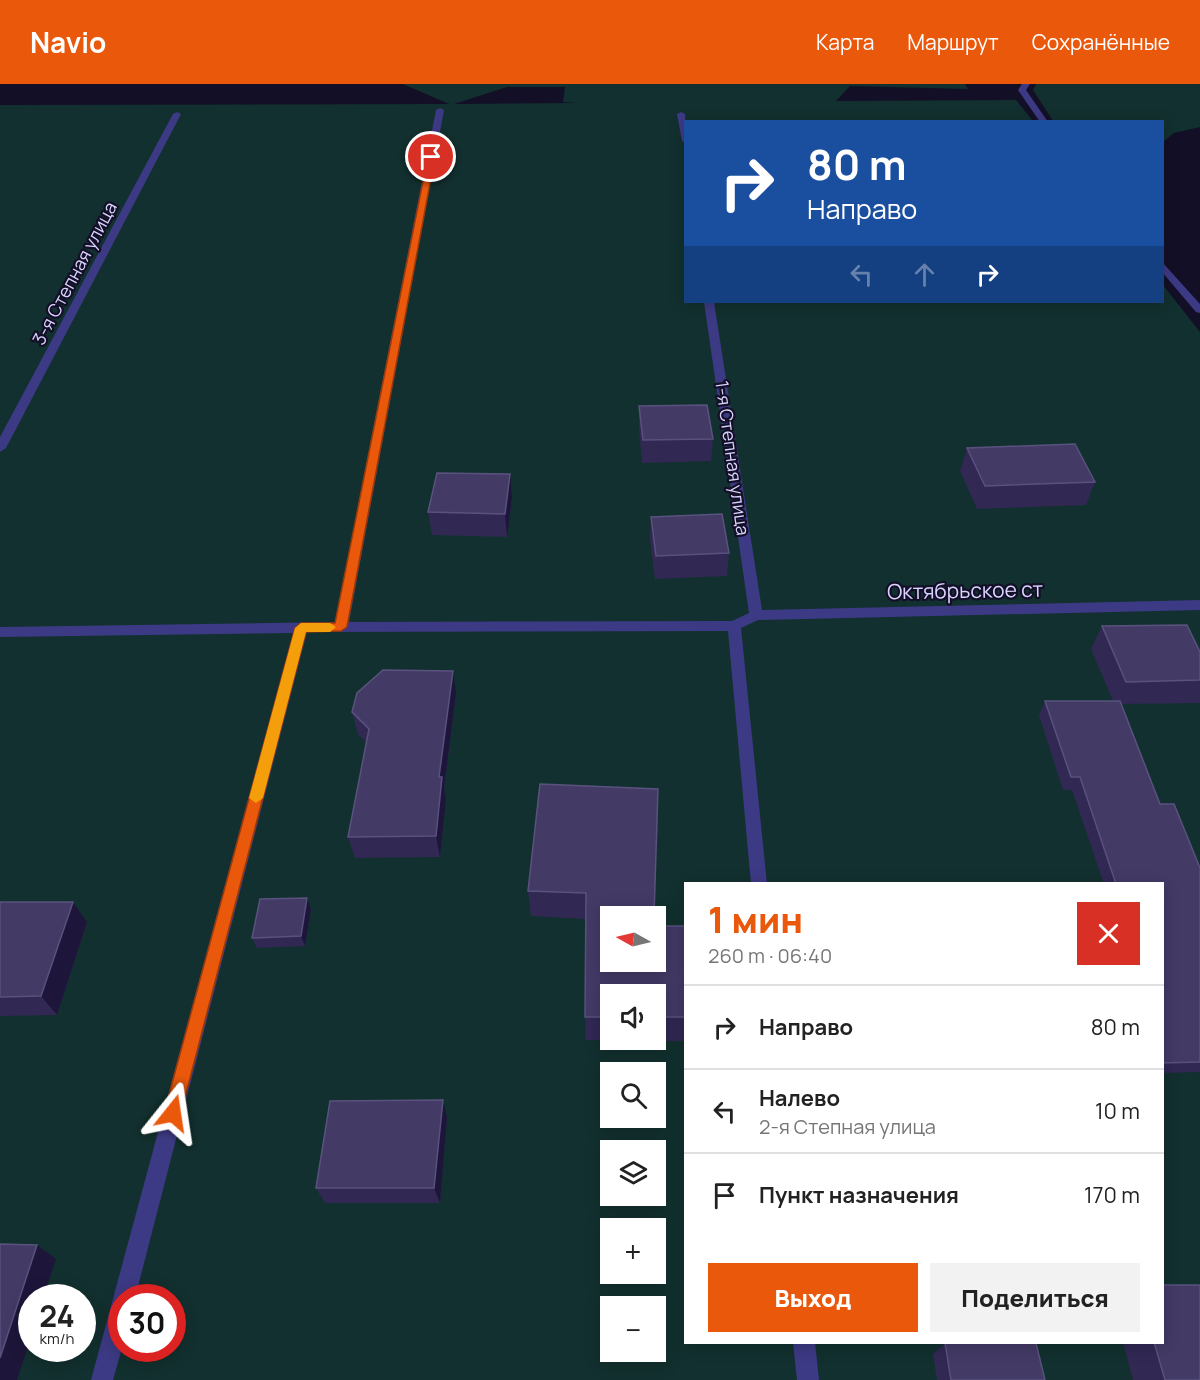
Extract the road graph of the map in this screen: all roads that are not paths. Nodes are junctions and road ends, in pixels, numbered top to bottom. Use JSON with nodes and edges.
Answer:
{"nodes":[{"id":1,"x":1026,"y":84,"type":"edge"},
{"id":2,"x":440,"y":110,"type":"dead end"},
{"id":3,"x":177,"y":114,"type":"dead end"},
{"id":4,"x":681,"y":114,"type":"dead end"},
{"id":5,"x":1043,"y":120,"type":"edge"},
{"id":6,"x":684,"y":130,"type":"edge"},
{"id":7,"x":1164,"y":267,"type":"edge"},
{"id":8,"x":709,"y":303,"type":"edge"},
{"id":9,"x":1200,"y":310,"type":"edge"},
{"id":10,"x":0,"y":448,"type":"edge"},
{"id":11,"x":1200,"y":605,"type":"edge"},
{"id":12,"x":756,"y":615,"type":"junction"},
{"id":13,"x":734,"y":626,"type":"junction"},
{"id":14,"x":341,"y":627,"type":"junction"},
{"id":15,"x":301,"y":628,"type":"junction"},
{"id":16,"x":0,"y":632,"type":"edge"},
{"id":17,"x":759,"y":882,"type":"edge"},
{"id":18,"x":128,"y":1284,"type":"edge"},
{"id":19,"x":804,"y":1344,"type":"edge"},
{"id":20,"x":108,"y":1358,"type":"edge"},
{"id":21,"x":102,"y":1380,"type":"edge"},
{"id":22,"x":808,"y":1380,"type":"edge"}],
"edges":[{"from":1,"to":5,"type":"street"},
{"from":2,"to":14,"type":"street"},
{"from":3,"to":10,"type":"street","name":"3-я Степная улица"},
{"from":4,"to":6,"type":"street"},
{"from":7,"to":9,"type":"street"},
{"from":8,"to":12,"type":"street","name":"1-я Степная улица"},
{"from":11,"to":12,"type":"street","name":"Октябрьское ст"},
{"from":12,"to":13,"type":"street","name":"Октябрьское ст"},
{"from":13,"to":14,"type":"street"},
{"from":13,"to":17,"type":"street"},
{"from":14,"to":15,"type":"street"},
{"from":15,"to":16,"type":"street"},
{"from":15,"to":18,"type":"street"},
{"from":19,"to":22,"type":"street"},
{"from":20,"to":21,"type":"street"}]}
